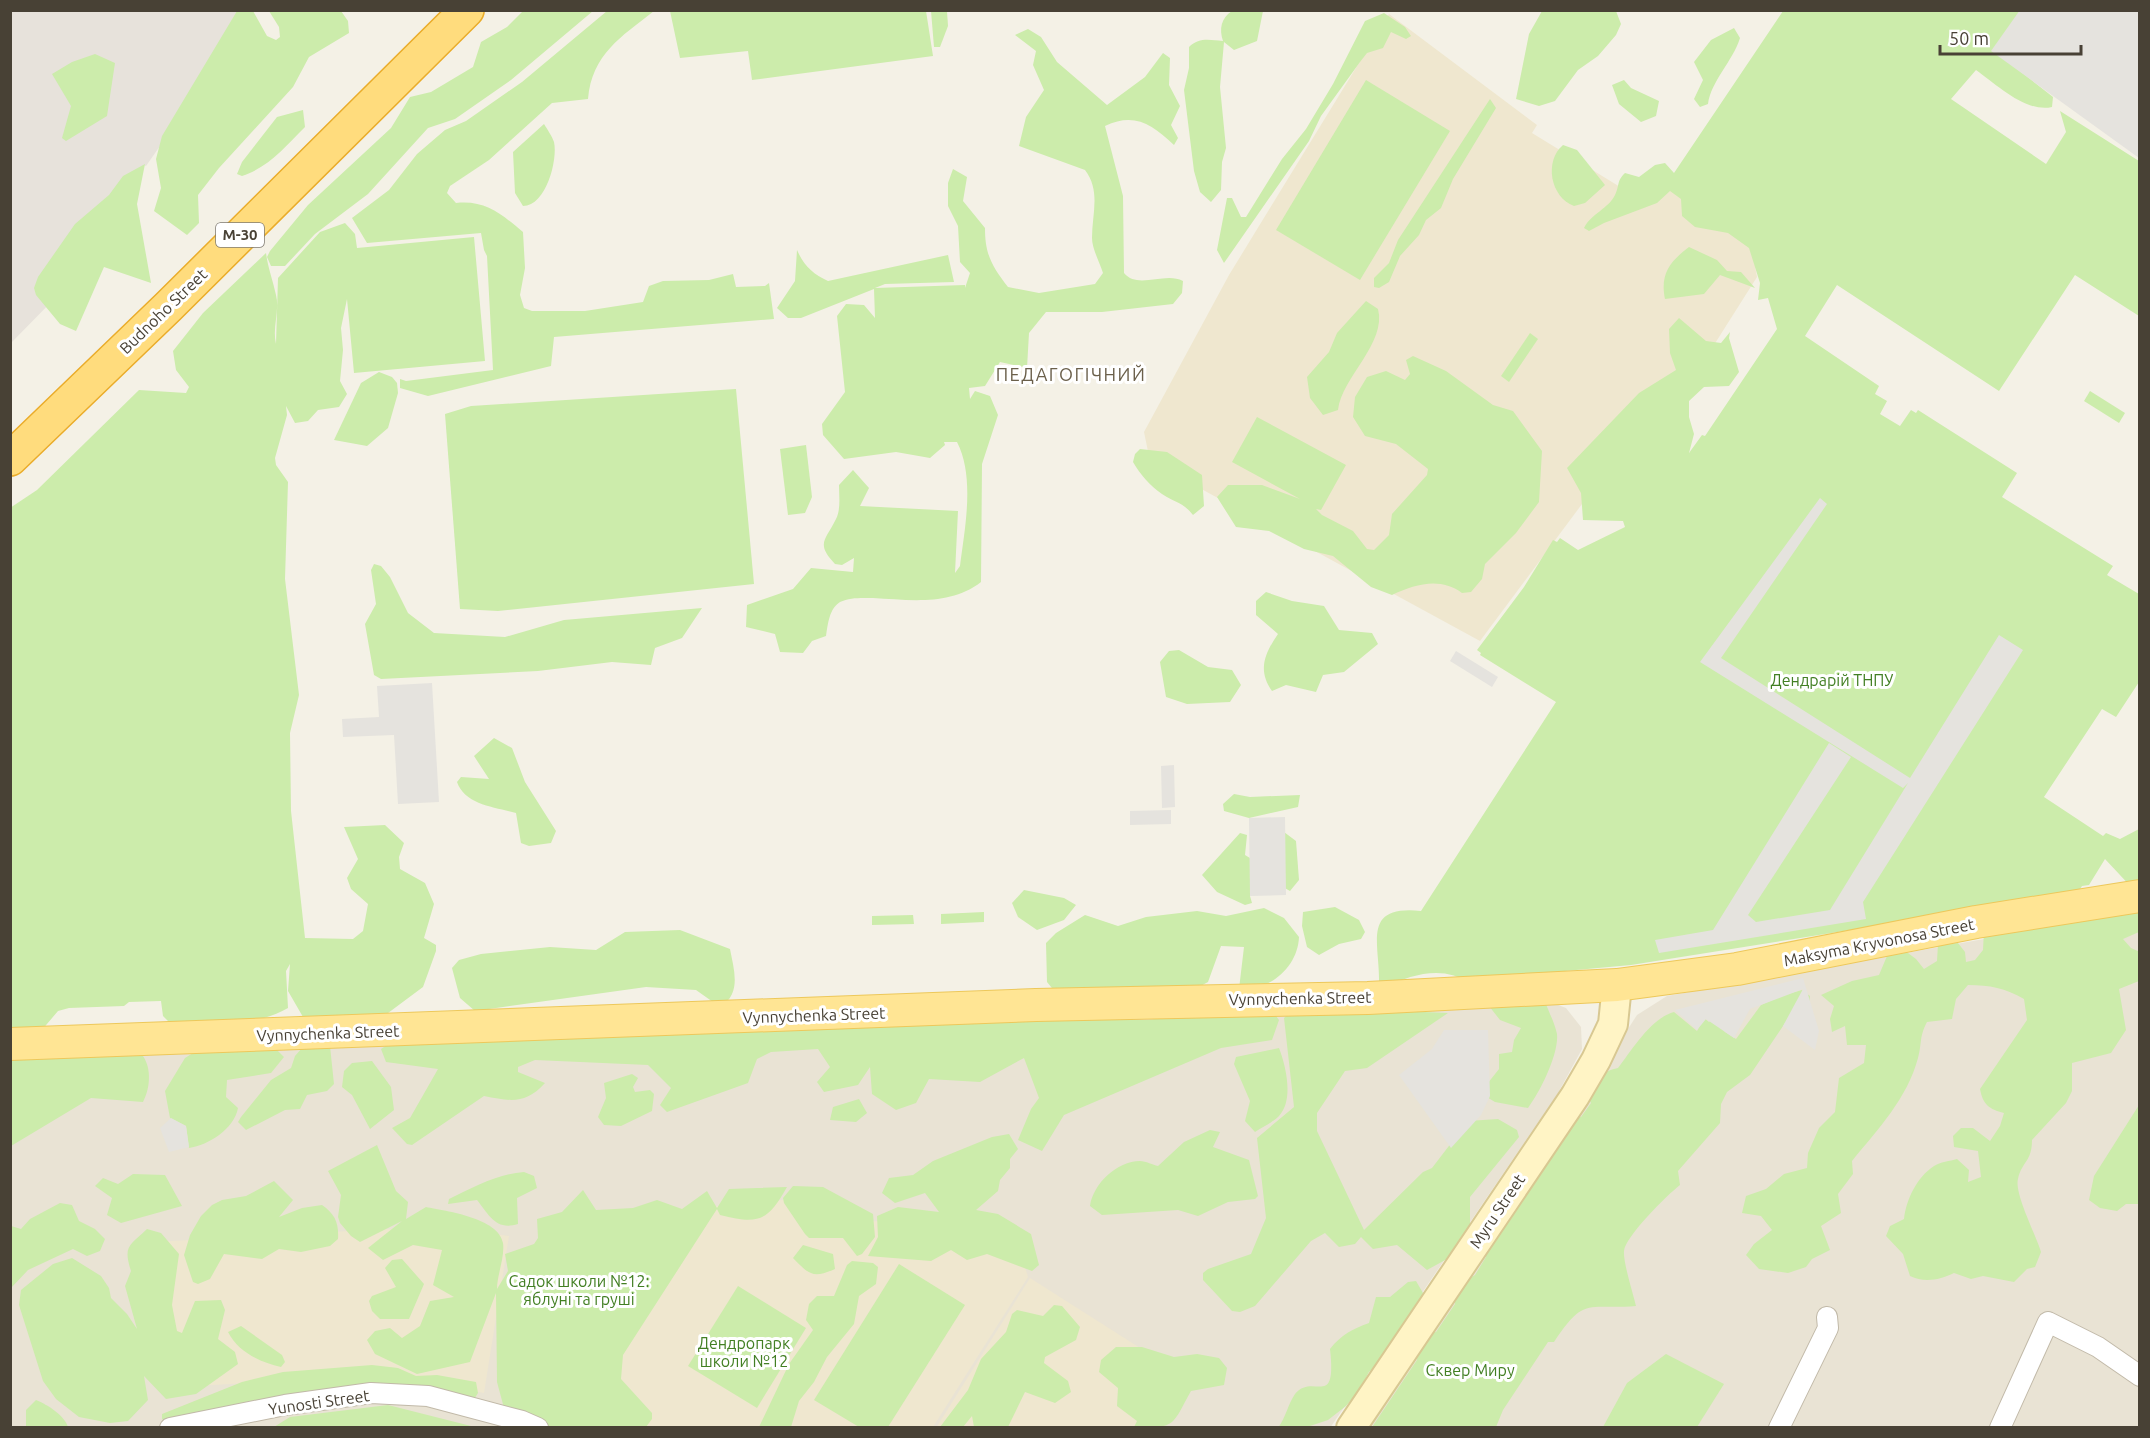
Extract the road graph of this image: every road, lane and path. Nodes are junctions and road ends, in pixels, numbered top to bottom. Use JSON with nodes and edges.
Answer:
{"nodes":[{"id":1,"x":468,"y":10,"type":"edge"},
{"id":2,"x":10,"y":459,"type":"edge"},
{"id":3,"x":2139,"y":896,"type":"edge"},
{"id":4,"x":1617,"y":985,"type":"junction"},
{"id":5,"x":10,"y":1044,"type":"edge"},
{"id":6,"x":1827,"y":1317,"type":"dead end"},
{"id":7,"x":2139,"y":1376,"type":"edge"},
{"id":8,"x":170,"y":1428,"type":"edge"},
{"id":9,"x":538,"y":1428,"type":"edge"},
{"id":10,"x":1351,"y":1428,"type":"edge"},
{"id":11,"x":1779,"y":1428,"type":"edge"},
{"id":12,"x":2000,"y":1428,"type":"edge"}],
"edges":[{"from":1,"to":2,"type":"highway","name":"Budnoho Street","number":"М-30"},
{"from":3,"to":4,"type":"main road","name":"Maksyma Kryvonosa Street"},
{"from":4,"to":5,"type":"main road","name":"Vynnychenka Street"},
{"from":4,"to":10,"type":"main road","name":"Myru Street"},
{"from":6,"to":11,"type":"street"},
{"from":7,"to":12,"type":"street"},
{"from":8,"to":9,"type":"street","name":"Yunosti Street"}]}
